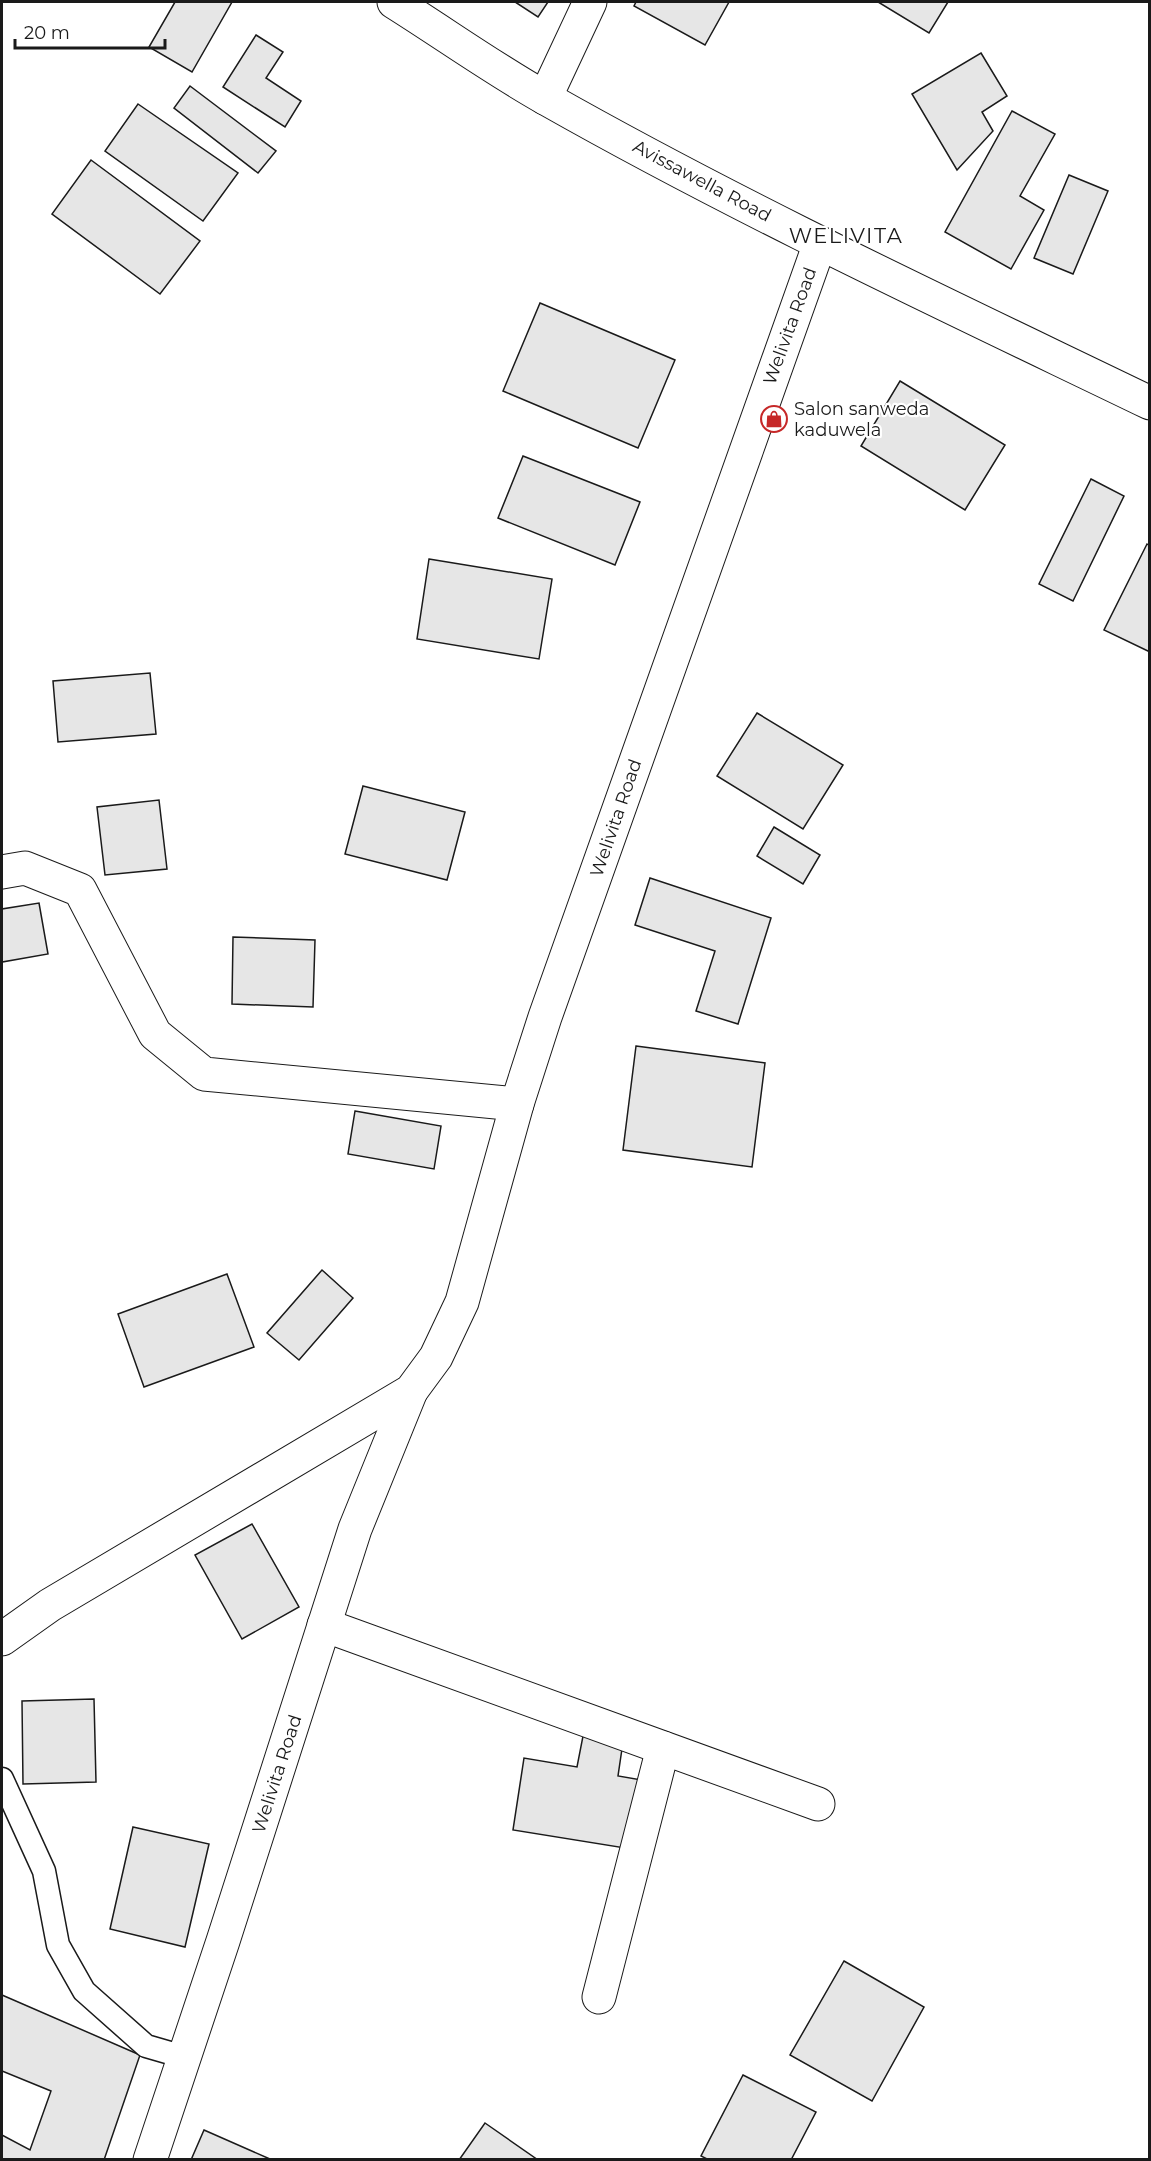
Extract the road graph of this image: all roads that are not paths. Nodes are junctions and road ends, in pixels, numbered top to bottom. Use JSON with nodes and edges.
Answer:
{"nodes":[{"id":1,"x":394,"y":2,"type":"edge"},
{"id":2,"x":590,"y":2,"type":"edge"},
{"id":3,"x":545,"y":98,"type":"junction"},
{"id":4,"x":820,"y":243,"type":"junction"},
{"id":5,"x":1149,"y":403,"type":"edge"},
{"id":6,"x":2,"y":872,"type":"edge"},
{"id":7,"x":517,"y":1104,"type":"junction"},
{"id":8,"x":411,"y":1391,"type":"junction"},
{"id":9,"x":324,"y":1625,"type":"junction"},
{"id":10,"x":2,"y":1639,"type":"edge"},
{"id":11,"x":663,"y":1749,"type":"junction"},
{"id":12,"x":2,"y":1779,"type":"edge"},
{"id":13,"x":818,"y":1804,"type":"dead end"},
{"id":14,"x":599,"y":1997,"type":"dead end"},
{"id":15,"x":184,"y":2057,"type":"junction"},
{"id":16,"x":150,"y":2160,"type":"edge"}],
"edges":[{"from":1,"to":3,"type":"street","name":"Avissawella Road"},
{"from":2,"to":3,"type":"street"},
{"from":3,"to":4,"type":"street","name":"Avissawella Road"},
{"from":4,"to":5,"type":"street","name":"Avissawella Road"},
{"from":4,"to":7,"type":"street","name":"Welivita Road"},
{"from":6,"to":7,"type":"street"},
{"from":7,"to":8,"type":"street","name":"Welivita Road"},
{"from":8,"to":9,"type":"street","name":"Welivita Road"},
{"from":8,"to":10,"type":"street","name":"Welivita Road"},
{"from":9,"to":11,"type":"street"},
{"from":9,"to":15,"type":"street","name":"Welivita Road"},
{"from":11,"to":13,"type":"street"},
{"from":11,"to":14,"type":"street"},
{"from":12,"to":15,"type":"lane"},
{"from":15,"to":16,"type":"street","name":"Welivita Road"}]}
